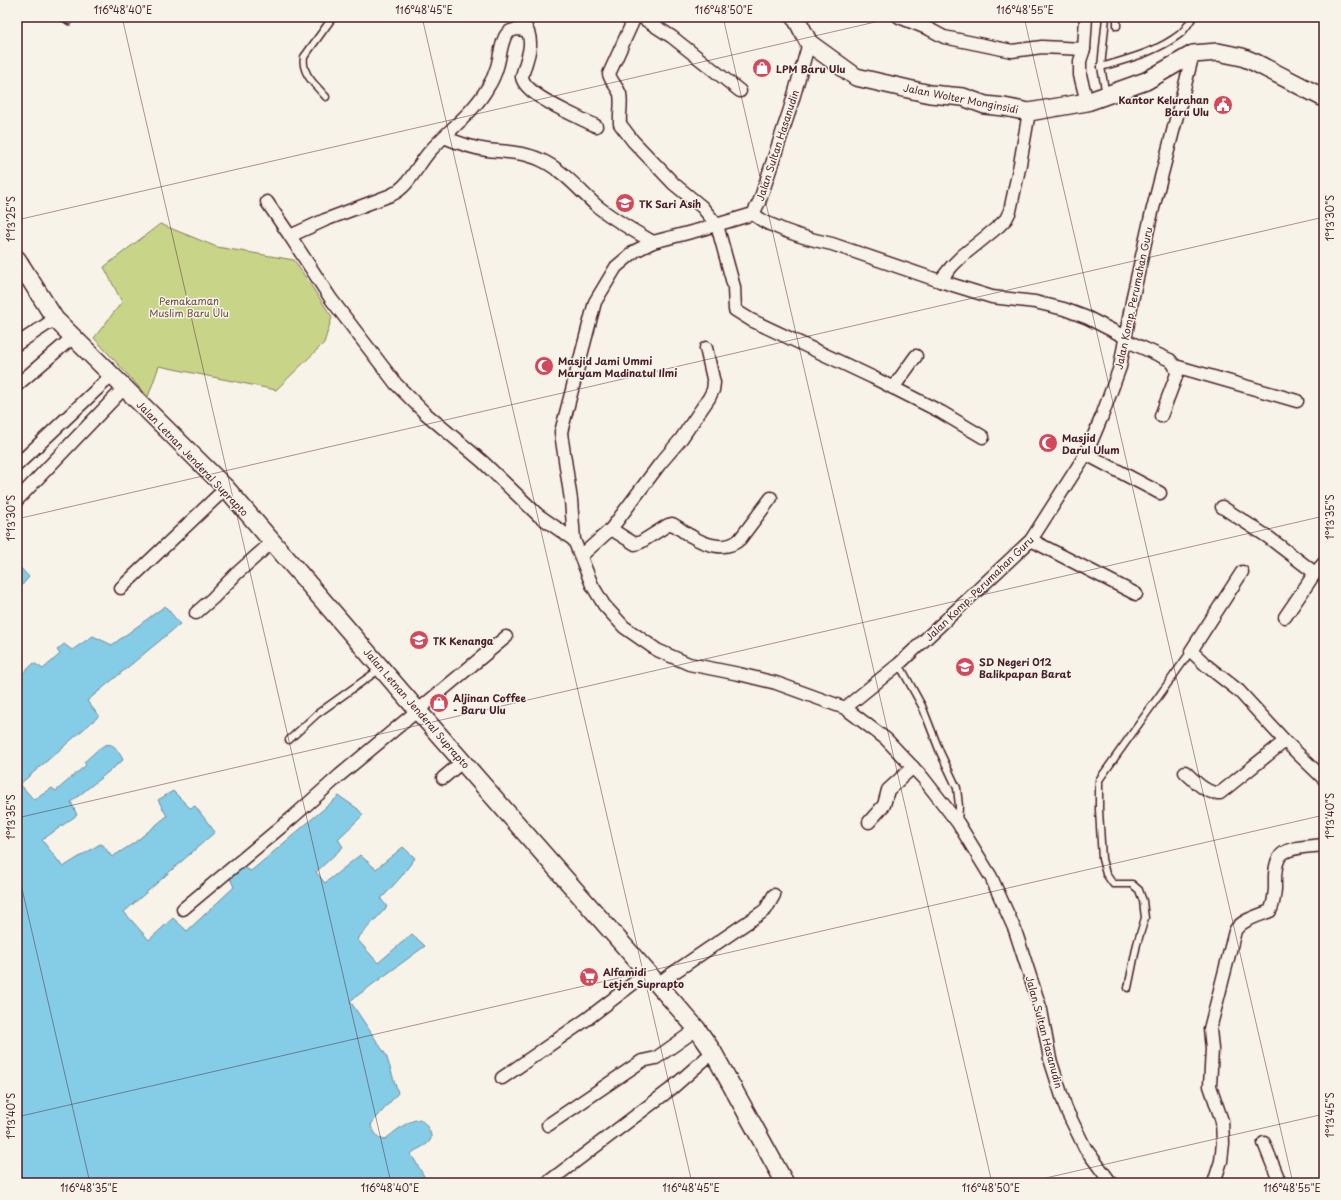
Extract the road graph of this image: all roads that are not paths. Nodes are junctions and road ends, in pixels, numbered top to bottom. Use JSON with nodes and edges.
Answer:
{"nodes":[{"id":1,"x":63,"y":17,"type":"edge"},
{"id":2,"x":72,"y":17,"type":"edge"},
{"id":3,"x":333,"y":17,"type":"edge"},
{"id":4,"x":525,"y":17,"type":"edge"},
{"id":5,"x":636,"y":17,"type":"edge"},
{"id":6,"x":641,"y":17,"type":"edge"},
{"id":7,"x":899,"y":17,"type":"edge"},
{"id":8,"x":1086,"y":17,"type":"edge"},
{"id":9,"x":1106,"y":17,"type":"edge"},
{"id":10,"x":1117,"y":17,"type":"edge"},
{"id":11,"x":1193,"y":17,"type":"edge"},
{"id":12,"x":797,"y":18,"type":"edge"},
{"id":13,"x":1117,"y":26,"type":"dead end"},
{"id":14,"x":526,"y":31,"type":"junction"},
{"id":15,"x":809,"y":43,"type":"junction"},
{"id":16,"x":1084,"y":49,"type":"junction"},
{"id":17,"x":1193,"y":54,"type":"junction"},
{"id":18,"x":1101,"y":67,"type":"junction"},
{"id":19,"x":740,"y":91,"type":"dead end"},
{"id":20,"x":1106,"y":94,"type":"junction"},
{"id":21,"x":326,"y":97,"type":"dead end"},
{"id":22,"x":1324,"y":98,"type":"edge"},
{"id":23,"x":1087,"y":102,"type":"junction"},
{"id":24,"x":1029,"y":112,"type":"junction"},
{"id":25,"x":596,"y":126,"type":"dead end"},
{"id":26,"x":444,"y":137,"type":"junction"},
{"id":27,"x":267,"y":202,"type":"dead end"},
{"id":28,"x":753,"y":214,"type":"junction"},
{"id":29,"x":717,"y":225,"type":"junction"},
{"id":30,"x":290,"y":236,"type":"junction"},
{"id":31,"x":653,"y":242,"type":"junction"},
{"id":32,"x":17,"y":259,"type":"edge"},
{"id":33,"x":940,"y":281,"type":"junction"},
{"id":34,"x":55,"y":319,"type":"junction"},
{"id":35,"x":73,"y":337,"type":"junction"},
{"id":36,"x":1125,"y":338,"type":"junction"},
{"id":37,"x":17,"y":344,"type":"edge"},
{"id":38,"x":706,"y":348,"type":"dead end"},
{"id":39,"x":916,"y":356,"type":"dead end"},
{"id":40,"x":1175,"y":366,"type":"junction"},
{"id":41,"x":112,"y":375,"type":"junction"},
{"id":42,"x":17,"y":386,"type":"edge"},
{"id":43,"x":124,"y":388,"type":"junction"},
{"id":44,"x":893,"y":388,"type":"junction"},
{"id":45,"x":1297,"y":401,"type":"dead end"},
{"id":46,"x":1161,"y":416,"type":"dead end"},
{"id":47,"x":983,"y":438,"type":"dead end"},
{"id":48,"x":1086,"y":454,"type":"junction"},
{"id":49,"x":17,"y":465,"type":"edge"},
{"id":50,"x":226,"y":488,"type":"junction"},
{"id":51,"x":1160,"y":494,"type":"dead end"},
{"id":52,"x":772,"y":498,"type":"dead end"},
{"id":53,"x":17,"y":500,"type":"edge"},
{"id":54,"x":1222,"y":507,"type":"dead end"},
{"id":55,"x":611,"y":529,"type":"junction"},
{"id":56,"x":574,"y":540,"type":"junction"},
{"id":57,"x":1032,"y":540,"type":"junction"},
{"id":58,"x":272,"y":542,"type":"junction"},
{"id":59,"x":581,"y":556,"type":"junction"},
{"id":60,"x":1324,"y":563,"type":"edge"},
{"id":61,"x":1242,"y":572,"type":"dead end"},
{"id":62,"x":1315,"y":573,"type":"junction"},
{"id":63,"x":122,"y":588,"type":"dead end"},
{"id":64,"x":1136,"y":594,"type":"dead end"},
{"id":65,"x":196,"y":613,"type":"dead end"},
{"id":66,"x":1285,"y":617,"type":"dead end"},
{"id":67,"x":506,"y":637,"type":"dead end"},
{"id":68,"x":1192,"y":651,"type":"junction"},
{"id":69,"x":899,"y":664,"type":"junction"},
{"id":70,"x":381,"y":668,"type":"junction"},
{"id":71,"x":845,"y":708,"type":"junction"},
{"id":72,"x":418,"y":710,"type":"junction"},
{"id":73,"x":289,"y":740,"type":"dead end"},
{"id":74,"x":1285,"y":741,"type":"junction"},
{"id":75,"x":463,"y":761,"type":"junction"},
{"id":76,"x":913,"y":767,"type":"junction"},
{"id":77,"x":1185,"y":772,"type":"dead end"},
{"id":78,"x":443,"y":778,"type":"dead end"},
{"id":79,"x":1324,"y":779,"type":"edge"},
{"id":80,"x":869,"y":822,"type":"dead end"},
{"id":81,"x":958,"y":824,"type":"junction"},
{"id":82,"x":1323,"y":845,"type":"dead end"},
{"id":83,"x":774,"y":895,"type":"dead end"},
{"id":84,"x":182,"y":909,"type":"dead end"},
{"id":85,"x":652,"y":978,"type":"junction"},
{"id":86,"x":1128,"y":988,"type":"dead end"},
{"id":87,"x":697,"y":1029,"type":"junction"},
{"id":88,"x":713,"y":1052,"type":"junction"},
{"id":89,"x":502,"y":1078,"type":"dead end"},
{"id":90,"x":548,"y":1125,"type":"dead end"},
{"id":91,"x":1264,"y":1143,"type":"dead end"},
{"id":92,"x":547,"y":1183,"type":"edge"},
{"id":93,"x":784,"y":1183,"type":"edge"},
{"id":94,"x":1111,"y":1183,"type":"edge"},
{"id":95,"x":1214,"y":1183,"type":"edge"},
{"id":96,"x":1280,"y":1183,"type":"edge"}],
"edges":[{"from":1,"to":2,"type":"lane"},
{"from":3,"to":21,"type":"lane"},
{"from":4,"to":14,"type":"street"},
{"from":5,"to":29,"type":"street"},
{"from":6,"to":19,"type":"street"},
{"from":7,"to":16,"type":"street"},
{"from":8,"to":16,"type":"street"},
{"from":9,"to":18,"type":"lane"},
{"from":10,"to":13,"type":"lane"},
{"from":11,"to":18,"type":"lane"},
{"from":12,"to":15,"type":"main road","name":"Jalan Wolter Monginsidi"},
{"from":14,"to":25,"type":"street"},
{"from":14,"to":26,"type":"street"},
{"from":15,"to":24,"type":"main road","name":"Jalan Wolter Monginsidi"},
{"from":15,"to":28,"type":"street","name":"Jalan Sultan Hasanudin"},
{"from":16,"to":23,"type":"street"},
{"from":17,"to":20,"type":"main road","name":"Jalan Wolter Monginsidi"},
{"from":17,"to":22,"type":"main road","name":"Jalan Wolter Monginsidi"},
{"from":17,"to":36,"type":"street","name":"Jalan Komp. Perumahan Guru"},
{"from":18,"to":20,"type":"lane"},
{"from":20,"to":23,"type":"main road","name":"Jalan Wolter Monginsidi"},
{"from":23,"to":24,"type":"main road","name":"Jalan Wolter Monginsidi"},
{"from":24,"to":33,"type":"street"},
{"from":26,"to":30,"type":"street"},
{"from":26,"to":31,"type":"street"},
{"from":27,"to":30,"type":"street"},
{"from":28,"to":29,"type":"street","name":"Jalan Sultan Hasanudin"},
{"from":28,"to":33,"type":"street"},
{"from":29,"to":31,"type":"street","name":"Jalan Sultan Hasanudin"},
{"from":29,"to":44,"type":"street"},
{"from":30,"to":56,"type":"street"},
{"from":31,"to":56,"type":"street","name":"Jalan Sultan Hasanudin"},
{"from":32,"to":34,"type":"main road","name":"Jalan Letnan Jenderal Suprapto"},
{"from":33,"to":36,"type":"street"},
{"from":34,"to":35,"type":"main road","name":"Jalan Letnan Jenderal Suprapto"},
{"from":34,"to":37,"type":"street"},
{"from":35,"to":41,"type":"main road","name":"Jalan Letnan Jenderal Suprapto"},
{"from":35,"to":42,"type":"street"},
{"from":36,"to":40,"type":"street"},
{"from":36,"to":48,"type":"street","name":"Jalan Komp. Perumahan Guru"},
{"from":38,"to":55,"type":"street"},
{"from":39,"to":44,"type":"street"},
{"from":40,"to":45,"type":"street"},
{"from":40,"to":46,"type":"street"},
{"from":41,"to":43,"type":"main road","name":"Jalan Letnan Jenderal Suprapto"},
{"from":41,"to":49,"type":"street"},
{"from":43,"to":50,"type":"main road","name":"Jalan Letnan Jenderal Suprapto"},
{"from":43,"to":53,"type":"street"},
{"from":44,"to":47,"type":"street"},
{"from":48,"to":51,"type":"street"},
{"from":48,"to":57,"type":"street","name":"Jalan Komp. Perumahan Guru"},
{"from":50,"to":58,"type":"main road","name":"Jalan Letnan Jenderal Suprapto"},
{"from":50,"to":63,"type":"street"},
{"from":52,"to":55,"type":"street"},
{"from":54,"to":62,"type":"street"},
{"from":55,"to":59,"type":"street"},
{"from":56,"to":59,"type":"street","name":"Jalan Sultan Hasanudin"},
{"from":57,"to":64,"type":"street"},
{"from":57,"to":69,"type":"street","name":"Jalan Komp. Perumahan Guru"},
{"from":58,"to":65,"type":"street"},
{"from":58,"to":70,"type":"main road","name":"Jalan Letnan Jenderal Suprapto"},
{"from":59,"to":71,"type":"street","name":"Jalan Sultan Hasanudin"},
{"from":60,"to":62,"type":"street"},
{"from":61,"to":68,"type":"street"},
{"from":62,"to":66,"type":"street"},
{"from":67,"to":72,"type":"street"},
{"from":68,"to":74,"type":"street"},
{"from":68,"to":86,"type":"lane"},
{"from":69,"to":71,"type":"street","name":"Jalan Komp. Perumahan Guru"},
{"from":69,"to":81,"type":"lane"},
{"from":70,"to":72,"type":"main road","name":"Jalan Letnan Jenderal Suprapto"},
{"from":70,"to":73,"type":"lane"},
{"from":71,"to":76,"type":"street","name":"Jalan Sultan Hasanudin"},
{"from":72,"to":75,"type":"main road","name":"Jalan Letnan Jenderal Suprapto"},
{"from":72,"to":84,"type":"street"},
{"from":74,"to":77,"type":"street"},
{"from":74,"to":79,"type":"street"},
{"from":75,"to":78,"type":"street"},
{"from":75,"to":85,"type":"main road","name":"Jalan Letnan Jenderal Suprapto"},
{"from":76,"to":80,"type":"street"},
{"from":76,"to":81,"type":"street","name":"Jalan Sultan Hasanudin"},
{"from":81,"to":94,"type":"street","name":"Jalan Sultan Hasanudin"},
{"from":82,"to":95,"type":"street"},
{"from":83,"to":85,"type":"street"},
{"from":85,"to":87,"type":"main road","name":"Jalan Letnan Jenderal Suprapto"},
{"from":85,"to":89,"type":"street"},
{"from":87,"to":88,"type":"main road","name":"Jalan Letnan Jenderal Suprapto"},
{"from":87,"to":90,"type":"street"},
{"from":88,"to":92,"type":"street"},
{"from":88,"to":93,"type":"main road","name":"Jalan Letnan Jenderal Suprapto"},
{"from":91,"to":96,"type":"street"}]}
